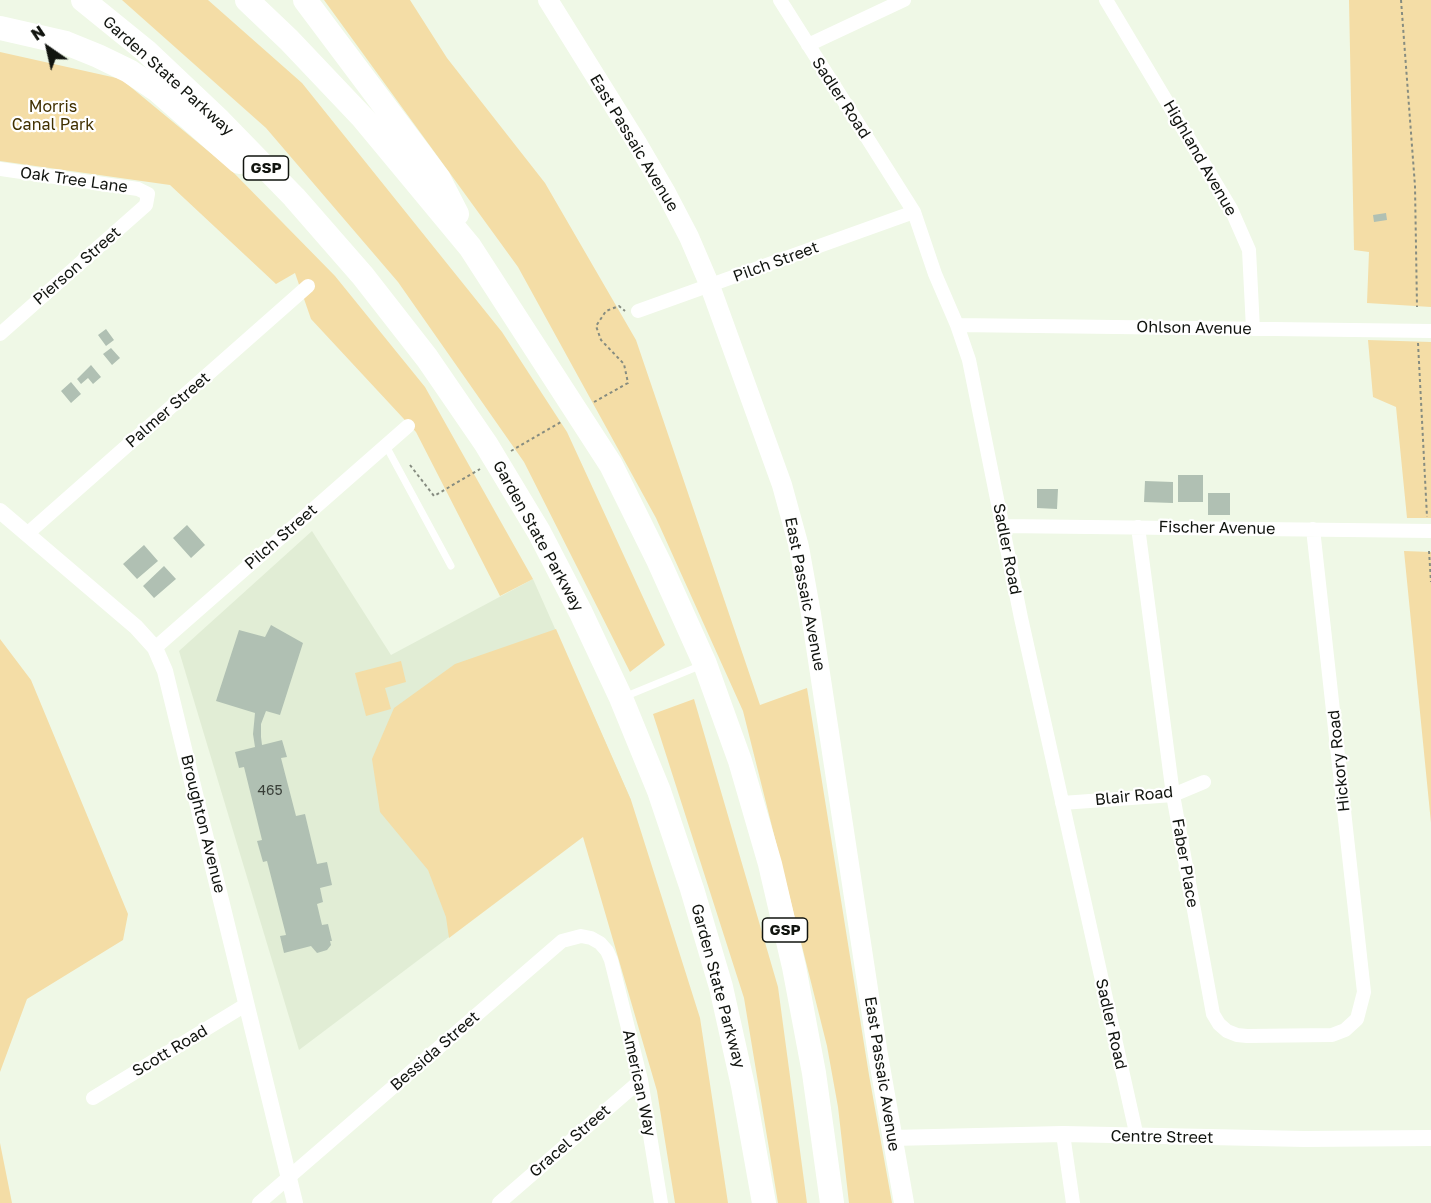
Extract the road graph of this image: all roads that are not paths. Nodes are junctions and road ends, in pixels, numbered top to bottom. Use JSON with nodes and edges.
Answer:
{"nodes":[{"id":1,"x":83,"y":0,"type":"edge"},
{"id":2,"x":247,"y":0,"type":"edge"},
{"id":3,"x":305,"y":0,"type":"edge"},
{"id":4,"x":548,"y":0,"type":"edge"},
{"id":5,"x":780,"y":0,"type":"edge"},
{"id":6,"x":904,"y":0,"type":"edge"},
{"id":7,"x":1106,"y":0,"type":"edge"},
{"id":8,"x":0,"y":28,"type":"edge"},
{"id":9,"x":808,"y":45,"type":"junction"},
{"id":10,"x":0,"y":169,"type":"edge"},
{"id":11,"x":148,"y":194,"type":"joint"},
{"id":12,"x":914,"y":212,"type":"junction"},
{"id":13,"x":470,"y":247,"type":"junction"},
{"id":14,"x":363,"y":276,"type":"junction"},
{"id":15,"x":308,"y":286,"type":"dead end"},
{"id":16,"x":710,"y":286,"type":"junction"},
{"id":17,"x":638,"y":311,"type":"road end"},
{"id":18,"x":957,"y":325,"type":"junction"},
{"id":19,"x":1252,"y":329,"type":"junction"},
{"id":20,"x":1431,"y":331,"type":"edge"},
{"id":21,"x":0,"y":334,"type":"edge"},
{"id":22,"x":408,"y":426,"type":"dead end"},
{"id":23,"x":388,"y":444,"type":"junction"},
{"id":24,"x":0,"y":511,"type":"edge"},
{"id":25,"x":1003,"y":526,"type":"junction"},
{"id":26,"x":1138,"y":527,"type":"junction"},
{"id":27,"x":1429,"y":527,"type":"edge"},
{"id":28,"x":1313,"y":529,"type":"junction"},
{"id":29,"x":27,"y":534,"type":"junction"},
{"id":30,"x":451,"y":566,"type":"dead end"},
{"id":31,"x":155,"y":648,"type":"junction"},
{"id":32,"x":705,"y":664,"type":"junction"},
{"id":33,"x":621,"y":698,"type":"junction"},
{"id":34,"x":1204,"y":782,"type":"dead end"},
{"id":35,"x":1173,"y":795,"type":"junction"},
{"id":36,"x":1062,"y":803,"type":"junction"},
{"id":37,"x":612,"y":964,"type":"joint"},
{"id":38,"x":1365,"y":992,"type":"joint"},
{"id":39,"x":247,"y":1004,"type":"junction"},
{"id":40,"x":641,"y":1080,"type":"junction"},
{"id":41,"x":93,"y":1098,"type":"dead end"},
{"id":42,"x":1063,"y":1134,"type":"junction"},
{"id":43,"x":1137,"y":1137,"type":"junction"},
{"id":44,"x":892,"y":1138,"type":"junction"},
{"id":45,"x":1431,"y":1138,"type":"edge"},
{"id":46,"x":289,"y":1178,"type":"junction"},
{"id":47,"x":259,"y":1203,"type":"edge"},
{"id":48,"x":295,"y":1203,"type":"edge"},
{"id":49,"x":499,"y":1203,"type":"edge"},
{"id":50,"x":661,"y":1203,"type":"edge"},
{"id":51,"x":764,"y":1203,"type":"edge"},
{"id":52,"x":832,"y":1203,"type":"edge"},
{"id":53,"x":904,"y":1203,"type":"edge"},
{"id":54,"x":1073,"y":1203,"type":"edge"}],
"edges":[{"from":1,"to":14,"type":"highway","name":"Garden State Parkway","number":"GSP"},
{"from":2,"to":13,"type":"highway","number":"GSP"},
{"from":3,"to":13,"type":"highway"},
{"from":4,"to":16,"type":"main road","name":"East Passaic Avenue"},
{"from":5,"to":9,"type":"street","name":"Sadler Road"},
{"from":6,"to":9,"type":"street"},
{"from":7,"to":19,"type":"street","name":"Highland Avenue"},
{"from":8,"to":14,"type":"highway"},
{"from":9,"to":12,"type":"street","name":"Sadler Road"},
{"from":10,"to":11,"type":"street","name":"Oak Tree Lane"},
{"from":11,"to":21,"type":"street","name":"Pierson Street"},
{"from":12,"to":16,"type":"street","name":"Pilch Street"},
{"from":12,"to":18,"type":"street","name":"Sadler Road"},
{"from":13,"to":32,"type":"highway","number":"GSP"},
{"from":14,"to":33,"type":"highway","name":"Garden State Parkway","number":"GSP"},
{"from":15,"to":29,"type":"street","name":"Palmer Street"},
{"from":16,"to":17,"type":"street","name":"Pilch Street"},
{"from":16,"to":44,"type":"main road","name":"East Passaic Avenue"},
{"from":18,"to":19,"type":"street","name":"Ohlson Avenue"},
{"from":18,"to":25,"type":"street","name":"Sadler Road"},
{"from":19,"to":20,"type":"street","name":"Ohlson Avenue"},
{"from":22,"to":23,"type":"street","name":"Pilch Street"},
{"from":23,"to":30,"type":"lane"},
{"from":23,"to":31,"type":"street","name":"Pilch Street"},
{"from":24,"to":29,"type":"street","name":"Broughton Avenue"},
{"from":25,"to":26,"type":"street","name":"Fischer Avenue"},
{"from":25,"to":36,"type":"street","name":"Sadler Road"},
{"from":26,"to":28,"type":"street","name":"Fischer Avenue"},
{"from":26,"to":35,"type":"street","name":"Faber Place"},
{"from":27,"to":28,"type":"street","name":"Fischer Avenue"},
{"from":28,"to":38,"type":"street","name":"Hickory Road"},
{"from":29,"to":31,"type":"street","name":"Broughton Avenue"},
{"from":31,"to":39,"type":"street","name":"Broughton Avenue"},
{"from":32,"to":33,"type":"lane"},
{"from":32,"to":52,"type":"highway","number":"GSP"},
{"from":33,"to":51,"type":"highway","name":"Garden State Parkway","number":"GSP"},
{"from":34,"to":35,"type":"street","name":"Blair Road"},
{"from":35,"to":36,"type":"street","name":"Blair Road"},
{"from":35,"to":38,"type":"street","name":"Faber Place"},
{"from":36,"to":43,"type":"street","name":"Sadler Road"},
{"from":37,"to":40,"type":"street","name":"American Way"},
{"from":37,"to":46,"type":"street","name":"Bessida Street"},
{"from":39,"to":41,"type":"street","name":"Scott Road"},
{"from":39,"to":46,"type":"street","name":"Broughton Avenue"},
{"from":40,"to":49,"type":"street","name":"Gracel Street"},
{"from":40,"to":50,"type":"street","name":"American Way"},
{"from":42,"to":43,"type":"street","name":"Centre Street"},
{"from":42,"to":44,"type":"street","name":"Centre Street"},
{"from":42,"to":54,"type":"street"},
{"from":43,"to":45,"type":"street","name":"Centre Street"},
{"from":44,"to":53,"type":"main road","name":"East Passaic Avenue"},
{"from":46,"to":47,"type":"street","name":"Bessida Street"},
{"from":46,"to":48,"type":"street","name":"Broughton Avenue"}]}
